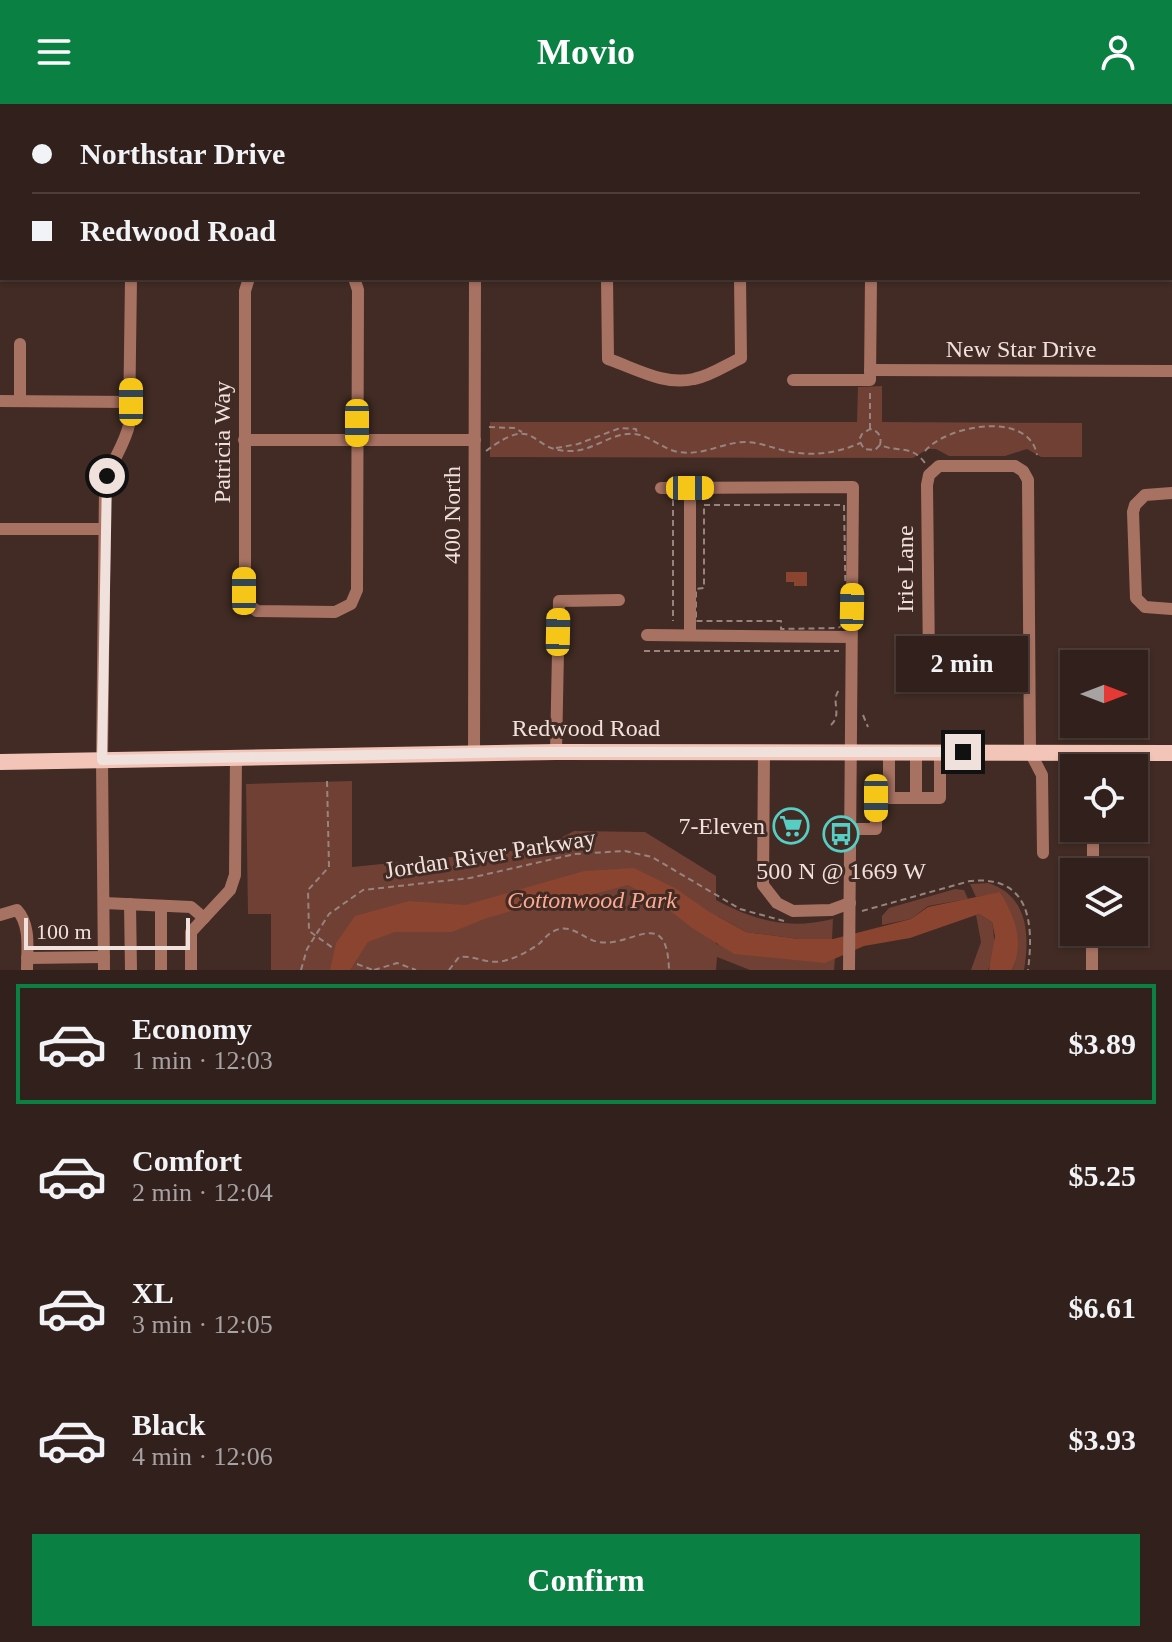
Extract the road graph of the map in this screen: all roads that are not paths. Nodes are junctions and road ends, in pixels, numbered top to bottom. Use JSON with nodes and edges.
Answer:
{"nodes":[{"id":1,"x":131,"y":280,"type":"edge"},
{"id":2,"x":248,"y":280,"type":"edge"},
{"id":3,"x":355,"y":280,"type":"edge"},
{"id":4,"x":475,"y":280,"type":"edge"},
{"id":5,"x":607,"y":280,"type":"edge"},
{"id":6,"x":740,"y":280,"type":"edge"},
{"id":7,"x":871,"y":280,"type":"edge"},
{"id":8,"x":20,"y":344,"type":"dead end"},
{"id":9,"x":1172,"y":371,"type":"edge"},
{"id":10,"x":870,"y":379,"type":"junction"},
{"id":11,"x":793,"y":380,"type":"dead end"},
{"id":12,"x":0,"y":401,"type":"edge"},
{"id":13,"x":20,"y":401,"type":"junction"},
{"id":14,"x":131,"y":402,"type":"junction"},
{"id":15,"x":244,"y":440,"type":"junction"},
{"id":16,"x":357,"y":440,"type":"junction"},
{"id":17,"x":475,"y":440,"type":"junction"},
{"id":18,"x":690,"y":488,"type":"junction"},
{"id":19,"x":667,"y":491,"type":"road end"},
{"id":20,"x":1172,"y":493,"type":"edge"},
{"id":21,"x":0,"y":529,"type":"edge"},
{"id":22,"x":104,"y":529,"type":"junction"},
{"id":23,"x":619,"y":600,"type":"dead end"},
{"id":24,"x":1172,"y":609,"type":"edge"},
{"id":25,"x":647,"y":635,"type":"dead end"},
{"id":26,"x":690,"y":635,"type":"junction"},
{"id":27,"x":851,"y":637,"type":"junction"},
{"id":28,"x":1028,"y":668,"type":"junction"},
{"id":29,"x":556,"y":752,"type":"junction"},
{"id":30,"x":764,"y":752,"type":"junction"},
{"id":31,"x":850,"y":752,"type":"junction"},
{"id":32,"x":889,"y":752,"type":"junction"},
{"id":33,"x":916,"y":752,"type":"junction"},
{"id":34,"x":940,"y":752,"type":"junction"},
{"id":35,"x":1030,"y":752,"type":"junction"},
{"id":36,"x":474,"y":753,"type":"junction"},
{"id":37,"x":1172,"y":753,"type":"edge"},
{"id":38,"x":1148,"y":755,"type":"edge"},
{"id":39,"x":1060,"y":756,"type":"edge"},
{"id":40,"x":236,"y":757,"type":"junction"},
{"id":41,"x":102,"y":760,"type":"junction"},
{"id":42,"x":0,"y":762,"type":"edge"},
{"id":43,"x":889,"y":798,"type":"junction"},
{"id":44,"x":916,"y":798,"type":"junction"},
{"id":45,"x":850,"y":829,"type":"junction"},
{"id":46,"x":1043,"y":853,"type":"dead end"},
{"id":47,"x":104,"y":903,"type":"junction"},
{"id":48,"x":130,"y":904,"type":"junction"},
{"id":49,"x":161,"y":906,"type":"junction"},
{"id":50,"x":853,"y":910,"type":"junction"},
{"id":51,"x":0,"y":915,"type":"edge"},
{"id":52,"x":204,"y":918,"type":"junction"},
{"id":53,"x":1092,"y":946,"type":"edge"},
{"id":54,"x":27,"y":964,"type":"edge"},
{"id":55,"x":104,"y":964,"type":"edge"},
{"id":56,"x":131,"y":970,"type":"edge"},
{"id":57,"x":161,"y":970,"type":"edge"},
{"id":58,"x":191,"y":970,"type":"edge"},
{"id":59,"x":849,"y":970,"type":"edge"},
{"id":60,"x":1092,"y":970,"type":"edge"}],
"edges":[{"from":1,"to":14,"type":"street"},
{"from":2,"to":15,"type":"street","name":"Patricia Way"},
{"from":3,"to":16,"type":"street"},
{"from":4,"to":17,"type":"street","name":"400 North"},
{"from":5,"to":6,"type":"street"},
{"from":7,"to":10,"type":"street"},
{"from":8,"to":13,"type":"street"},
{"from":9,"to":10,"type":"street","name":"New Star Drive"},
{"from":10,"to":11,"type":"street","name":"New Star Drive"},
{"from":12,"to":13,"type":"street"},
{"from":13,"to":14,"type":"street"},
{"from":14,"to":22,"type":"street"},
{"from":15,"to":16,"type":"street"},
{"from":15,"to":16,"type":"street","name":"Patricia Way"},
{"from":16,"to":17,"type":"street"},
{"from":17,"to":36,"type":"street","name":"400 North"},
{"from":18,"to":19,"type":"street"},
{"from":18,"to":26,"type":"street"},
{"from":18,"to":27,"type":"street"},
{"from":20,"to":24,"type":"street"},
{"from":21,"to":22,"type":"street"},
{"from":22,"to":41,"type":"street"},
{"from":23,"to":29,"type":"street"},
{"from":25,"to":26,"type":"street"},
{"from":26,"to":27,"type":"street"},
{"from":27,"to":31,"type":"street"},
{"from":28,"to":28,"type":"street","name":"Irie Lane"},
{"from":28,"to":35,"type":"street"},
{"from":29,"to":30,"type":"main road","name":"Redwood Road"},
{"from":29,"to":36,"type":"main road","name":"Redwood Road"},
{"from":30,"to":31,"type":"main road","name":"Redwood Road"},
{"from":30,"to":50,"type":"street"},
{"from":31,"to":32,"type":"main road","name":"Redwood Road"},
{"from":31,"to":45,"type":"street"},
{"from":32,"to":33,"type":"main road","name":"Redwood Road"},
{"from":32,"to":43,"type":"street"},
{"from":33,"to":34,"type":"main road","name":"Redwood Road"},
{"from":33,"to":44,"type":"street"},
{"from":34,"to":35,"type":"main road","name":"Redwood Road"},
{"from":34,"to":44,"type":"street"},
{"from":35,"to":39,"type":"main road","name":"Redwood Road"},
{"from":35,"to":46,"type":"street"},
{"from":36,"to":40,"type":"main road","name":"Redwood Road"},
{"from":37,"to":38,"type":"main road","name":"Redwood Road"},
{"from":40,"to":41,"type":"main road","name":"Redwood Road"},
{"from":40,"to":52,"type":"street"},
{"from":41,"to":42,"type":"main road","name":"Redwood Road"},
{"from":41,"to":47,"type":"street"},
{"from":43,"to":44,"type":"street"},
{"from":43,"to":45,"type":"street"},
{"from":45,"to":50,"type":"street"},
{"from":47,"to":48,"type":"street"},
{"from":47,"to":55,"type":"street"},
{"from":48,"to":49,"type":"street"},
{"from":48,"to":56,"type":"street"},
{"from":49,"to":52,"type":"street"},
{"from":49,"to":57,"type":"street"},
{"from":50,"to":59,"type":"street"},
{"from":51,"to":54,"type":"street"},
{"from":52,"to":58,"type":"street"},
{"from":53,"to":60,"type":"street"},
{"from":54,"to":55,"type":"street"}]}
